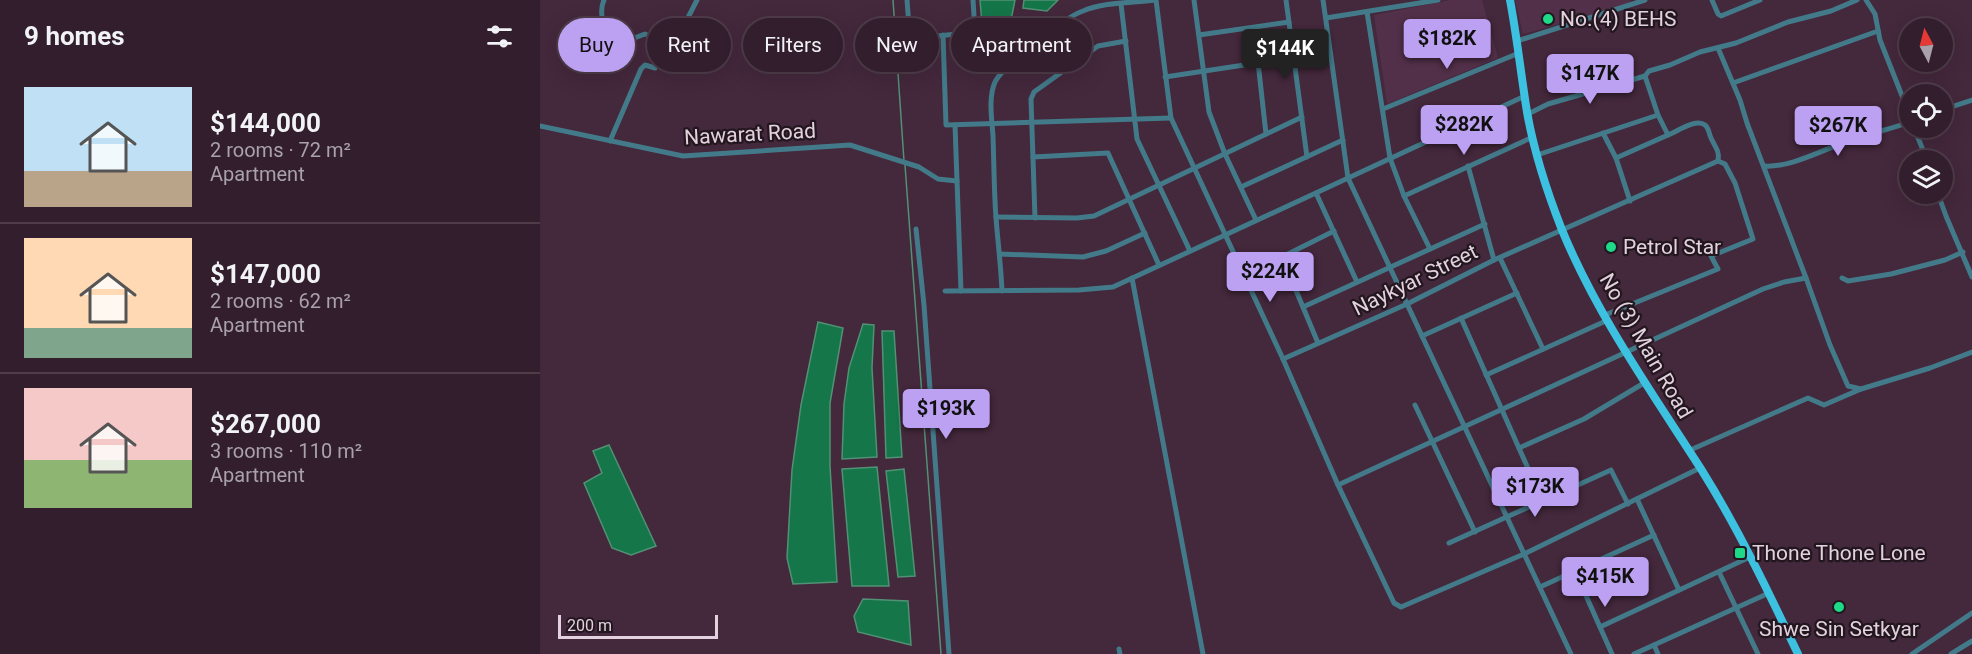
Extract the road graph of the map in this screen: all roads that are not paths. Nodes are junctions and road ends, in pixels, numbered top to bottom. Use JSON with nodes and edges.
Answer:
{"nodes":[{"id":1,"x":604,"y":0,"type":"edge"},
{"id":2,"x":697,"y":0,"type":"edge"},
{"id":3,"x":907,"y":0,"type":"edge"},
{"id":4,"x":973,"y":0,"type":"edge"},
{"id":5,"x":1155,"y":0,"type":"edge"},
{"id":6,"x":1194,"y":0,"type":"edge"},
{"id":7,"x":1286,"y":0,"type":"edge"},
{"id":8,"x":1323,"y":0,"type":"edge"},
{"id":9,"x":1438,"y":0,"type":"edge"},
{"id":10,"x":1510,"y":0,"type":"edge"},
{"id":11,"x":1645,"y":0,"type":"edge"},
{"id":12,"x":1712,"y":0,"type":"edge"},
{"id":13,"x":1760,"y":0,"type":"edge"},
{"id":14,"x":1857,"y":0,"type":"edge"},
{"id":15,"x":1866,"y":0,"type":"edge"},
{"id":16,"x":1121,"y":4,"type":"junction"},
{"id":17,"x":1366,"y":12,"type":"junction"},
{"id":18,"x":1071,"y":18,"type":"edge"},
{"id":19,"x":1326,"y":18,"type":"junction"},
{"id":20,"x":1289,"y":22,"type":"junction"},
{"id":21,"x":1878,"y":31,"type":"junction"},
{"id":22,"x":944,"y":35,"type":"junction"},
{"id":23,"x":1199,"y":35,"type":"junction"},
{"id":24,"x":1126,"y":41,"type":"junction"},
{"id":25,"x":1517,"y":41,"type":"junction"},
{"id":26,"x":1718,"y":48,"type":"junction"},
{"id":27,"x":1092,"y":50,"type":"edge"},
{"id":28,"x":1330,"y":52,"type":"junction"},
{"id":29,"x":1519,"y":53,"type":"junction"},
{"id":30,"x":1294,"y":56,"type":"junction"},
{"id":31,"x":1258,"y":62,"type":"junction"},
{"id":32,"x":647,"y":66,"type":"edge"},
{"id":33,"x":1202,"y":70,"type":"junction"},
{"id":34,"x":1003,"y":72,"type":"edge"},
{"id":35,"x":1061,"y":72,"type":"edge"},
{"id":36,"x":1645,"y":76,"type":"junction"},
{"id":37,"x":1165,"y":77,"type":"junction"},
{"id":38,"x":1733,"y":83,"type":"junction"},
{"id":39,"x":1899,"y":87,"type":"edge"},
{"id":40,"x":1525,"y":96,"type":"junction"},
{"id":41,"x":1972,"y":100,"type":"edge"},
{"id":42,"x":1953,"y":106,"type":"edge"},
{"id":43,"x":1383,"y":109,"type":"junction"},
{"id":44,"x":1528,"y":114,"type":"junction"},
{"id":45,"x":1658,"y":115,"type":"junction"},
{"id":46,"x":1302,"y":117,"type":"junction"},
{"id":47,"x":1171,"y":118,"type":"junction"},
{"id":48,"x":1136,"y":120,"type":"junction"},
{"id":49,"x":1032,"y":123,"type":"junction"},
{"id":50,"x":992,"y":124,"type":"junction"},
{"id":51,"x":955,"y":125,"type":"junction"},
{"id":52,"x":1899,"y":125,"type":"edge"},
{"id":53,"x":540,"y":126,"type":"edge"},
{"id":54,"x":1603,"y":133,"type":"junction"},
{"id":55,"x":1266,"y":134,"type":"junction"},
{"id":56,"x":1668,"y":135,"type":"junction"},
{"id":57,"x":1533,"y":138,"type":"junction"},
{"id":58,"x":1343,"y":140,"type":"junction"},
{"id":59,"x":610,"y":141,"type":"junction"},
{"id":60,"x":1225,"y":154,"type":"junction"},
{"id":61,"x":1537,"y":155,"type":"junction"},
{"id":62,"x":1033,"y":157,"type":"junction"},
{"id":63,"x":1307,"y":157,"type":"junction"},
{"id":64,"x":1390,"y":158,"type":"junction"},
{"id":65,"x":1616,"y":158,"type":"junction"},
{"id":66,"x":1718,"y":161,"type":"junction"},
{"id":67,"x":1468,"y":166,"type":"junction"},
{"id":68,"x":1764,"y":166,"type":"junction"},
{"id":69,"x":1193,"y":169,"type":"junction"},
{"id":70,"x":1348,"y":178,"type":"junction"},
{"id":71,"x":957,"y":181,"type":"junction"},
{"id":72,"x":1159,"y":184,"type":"junction"},
{"id":73,"x":1241,"y":187,"type":"junction"},
{"id":74,"x":1316,"y":193,"type":"junction"},
{"id":75,"x":1404,"y":196,"type":"junction"},
{"id":76,"x":1130,"y":200,"type":"junction"},
{"id":77,"x":1630,"y":201,"type":"junction"},
{"id":78,"x":1942,"y":204,"type":"edge"},
{"id":79,"x":996,"y":217,"type":"junction"},
{"id":80,"x":1035,"y":218,"type":"junction"},
{"id":81,"x":1256,"y":220,"type":"junction"},
{"id":82,"x":1485,"y":224,"type":"junction"},
{"id":83,"x":916,"y":229,"type":"dead end"},
{"id":84,"x":1334,"y":231,"type":"junction"},
{"id":85,"x":1563,"y":231,"type":"junction"},
{"id":86,"x":1145,"y":233,"type":"junction"},
{"id":87,"x":1224,"y":235,"type":"junction"},
{"id":88,"x":1430,"y":249,"type":"junction"},
{"id":89,"x":1190,"y":250,"type":"junction"},
{"id":90,"x":1963,"y":252,"type":"junction"},
{"id":91,"x":1000,"y":254,"type":"junction"},
{"id":92,"x":1282,"y":257,"type":"junction"},
{"id":93,"x":1497,"y":259,"type":"junction"},
{"id":94,"x":1159,"y":265,"type":"junction"},
{"id":95,"x":1390,"y":267,"type":"junction"},
{"id":96,"x":1244,"y":276,"type":"junction"},
{"id":97,"x":1132,"y":278,"type":"junction"},
{"id":98,"x":1806,"y":278,"type":"junction"},
{"id":99,"x":1842,"y":278,"type":"dead end"},
{"id":100,"x":1972,"y":278,"type":"edge"},
{"id":101,"x":1357,"y":282,"type":"junction"},
{"id":102,"x":945,"y":291,"type":"dead end"},
{"id":103,"x":961,"y":291,"type":"junction"},
{"id":104,"x":1002,"y":291,"type":"junction"},
{"id":105,"x":1517,"y":293,"type":"junction"},
{"id":106,"x":1407,"y":304,"type":"junction"},
{"id":107,"x":1303,"y":307,"type":"junction"},
{"id":108,"x":1461,"y":318,"type":"junction"},
{"id":109,"x":1607,"y":318,"type":"junction"},
{"id":110,"x":1422,"y":336,"type":"junction"},
{"id":111,"x":1318,"y":344,"type":"junction"},
{"id":112,"x":1543,"y":349,"type":"junction"},
{"id":113,"x":1625,"y":352,"type":"junction"},
{"id":114,"x":1972,"y":352,"type":"edge"},
{"id":115,"x":1283,"y":359,"type":"junction"},
{"id":116,"x":1486,"y":375,"type":"junction"},
{"id":117,"x":1644,"y":383,"type":"junction"},
{"id":118,"x":1861,"y":389,"type":"junction"},
{"id":119,"x":1415,"y":405,"type":"dead end"},
{"id":120,"x":1502,"y":410,"type":"junction"},
{"id":121,"x":1465,"y":427,"type":"junction"},
{"id":122,"x":1432,"y":442,"type":"junction"},
{"id":123,"x":1519,"y":448,"type":"junction"},
{"id":124,"x":1688,"y":451,"type":"junction"},
{"id":125,"x":1700,"y":468,"type":"junction"},
{"id":126,"x":1338,"y":485,"type":"junction"},
{"id":127,"x":1637,"y":499,"type":"junction"},
{"id":128,"x":1543,"y":502,"type":"junction"},
{"id":129,"x":1628,"y":504,"type":"junction"},
{"id":130,"x":1507,"y":518,"type":"junction"},
{"id":131,"x":1475,"y":532,"type":"junction"},
{"id":132,"x":1654,"y":535,"type":"junction"},
{"id":133,"x":1449,"y":543,"type":"dead end"},
{"id":134,"x":1524,"y":554,"type":"junction"},
{"id":135,"x":1750,"y":556,"type":"junction"},
{"id":136,"x":1575,"y":571,"type":"junction"},
{"id":137,"x":1719,"y":572,"type":"junction"},
{"id":138,"x":1540,"y":587,"type":"junction"},
{"id":139,"x":1679,"y":590,"type":"junction"},
{"id":140,"x":1769,"y":593,"type":"junction"},
{"id":141,"x":1736,"y":608,"type":"junction"},
{"id":142,"x":1972,"y":613,"type":"edge"},
{"id":143,"x":1600,"y":627,"type":"junction"},
{"id":144,"x":1972,"y":641,"type":"edge"},
{"id":145,"x":1654,"y":645,"type":"junction"},
{"id":146,"x":949,"y":654,"type":"edge"},
{"id":147,"x":1203,"y":654,"type":"edge"},
{"id":148,"x":1571,"y":654,"type":"edge"},
{"id":149,"x":1612,"y":654,"type":"edge"},
{"id":150,"x":1634,"y":654,"type":"edge"},
{"id":151,"x":1658,"y":654,"type":"edge"},
{"id":152,"x":1758,"y":654,"type":"edge"},
{"id":153,"x":1798,"y":654,"type":"edge"},
{"id":154,"x":1912,"y":654,"type":"edge"},
{"id":155,"x":1951,"y":654,"type":"edge"}],
"edges":[{"from":1,"to":2,"type":"street"},
{"from":3,"to":22,"type":"street"},
{"from":4,"to":22,"type":"street"},
{"from":5,"to":16,"type":"street"},
{"from":5,"to":37,"type":"street"},
{"from":6,"to":23,"type":"street"},
{"from":7,"to":20,"type":"street"},
{"from":8,"to":19,"type":"street"},
{"from":9,"to":17,"type":"street"},
{"from":10,"to":25,"type":"main road","name":"No (3) Main Road"},
{"from":11,"to":25,"type":"street"},
{"from":12,"to":13,"type":"street"},
{"from":14,"to":26,"type":"street"},
{"from":15,"to":21,"type":"street"},
{"from":16,"to":18,"type":"street"},
{"from":16,"to":24,"type":"street"},
{"from":17,"to":19,"type":"street"},
{"from":17,"to":43,"type":"street"},
{"from":19,"to":28,"type":"street"},
{"from":20,"to":23,"type":"street"},
{"from":20,"to":30,"type":"street"},
{"from":21,"to":38,"type":"street"},
{"from":21,"to":39,"type":"street"},
{"from":22,"to":51,"type":"street"},
{"from":23,"to":33,"type":"street"},
{"from":24,"to":27,"type":"street"},
{"from":24,"to":48,"type":"street"},
{"from":25,"to":29,"type":"main road","name":"No (3) Main Road"},
{"from":26,"to":36,"type":"street"},
{"from":26,"to":38,"type":"street"},
{"from":28,"to":30,"type":"street"},
{"from":28,"to":58,"type":"street"},
{"from":29,"to":40,"type":"main road","name":"No (3) Main Road"},
{"from":29,"to":43,"type":"street"},
{"from":30,"to":31,"type":"street"},
{"from":30,"to":46,"type":"street"},
{"from":31,"to":33,"type":"street"},
{"from":31,"to":55,"type":"street"},
{"from":32,"to":59,"type":"street"},
{"from":33,"to":37,"type":"street"},
{"from":33,"to":60,"type":"street"},
{"from":34,"to":50,"type":"street"},
{"from":35,"to":49,"type":"street"},
{"from":36,"to":44,"type":"street"},
{"from":36,"to":45,"type":"street"},
{"from":37,"to":47,"type":"street"},
{"from":38,"to":68,"type":"street"},
{"from":40,"to":44,"type":"main road","name":"No (3) Main Road"},
{"from":40,"to":64,"type":"street"},
{"from":41,"to":42,"type":"street"},
{"from":43,"to":64,"type":"street"},
{"from":44,"to":57,"type":"main road","name":"No (3) Main Road"},
{"from":45,"to":54,"type":"street"},
{"from":45,"to":56,"type":"street"},
{"from":46,"to":55,"type":"street"},
{"from":46,"to":63,"type":"street"},
{"from":47,"to":48,"type":"street"},
{"from":47,"to":69,"type":"street"},
{"from":48,"to":49,"type":"street"},
{"from":48,"to":72,"type":"street"},
{"from":49,"to":50,"type":"street"},
{"from":49,"to":62,"type":"street"},
{"from":50,"to":51,"type":"street"},
{"from":50,"to":79,"type":"street"},
{"from":51,"to":71,"type":"street"},
{"from":52,"to":68,"type":"street"},
{"from":53,"to":59,"type":"street","name":"Nawarat Road"},
{"from":54,"to":61,"type":"street"},
{"from":54,"to":65,"type":"street"},
{"from":55,"to":60,"type":"street"},
{"from":56,"to":65,"type":"street"},
{"from":56,"to":66,"type":"street"},
{"from":57,"to":61,"type":"main road","name":"No (3) Main Road"},
{"from":57,"to":67,"type":"street"},
{"from":58,"to":63,"type":"street"},
{"from":58,"to":70,"type":"street"},
{"from":59,"to":71,"type":"street","name":"Nawarat Road"},
{"from":60,"to":69,"type":"street"},
{"from":60,"to":73,"type":"street"},
{"from":61,"to":85,"type":"main road","name":"No (3) Main Road"},
{"from":62,"to":76,"type":"street"},
{"from":62,"to":80,"type":"street"},
{"from":63,"to":73,"type":"street"},
{"from":64,"to":70,"type":"street"},
{"from":64,"to":75,"type":"street"},
{"from":65,"to":77,"type":"street"},
{"from":66,"to":77,"type":"street","name":"Naykyar Street"},
{"from":66,"to":109,"type":"street"},
{"from":67,"to":75,"type":"street"},
{"from":67,"to":82,"type":"street"},
{"from":68,"to":98,"type":"street"},
{"from":69,"to":72,"type":"street"},
{"from":69,"to":87,"type":"street"},
{"from":70,"to":74,"type":"street"},
{"from":70,"to":95,"type":"street"},
{"from":71,"to":103,"type":"street"},
{"from":72,"to":76,"type":"street"},
{"from":72,"to":89,"type":"street"},
{"from":73,"to":81,"type":"street"},
{"from":74,"to":81,"type":"street"},
{"from":74,"to":84,"type":"street"},
{"from":75,"to":88,"type":"street"},
{"from":76,"to":80,"type":"street"},
{"from":76,"to":86,"type":"street"},
{"from":77,"to":85,"type":"street","name":"Naykyar Street"},
{"from":78,"to":90,"type":"street"},
{"from":79,"to":80,"type":"street"},
{"from":79,"to":91,"type":"street"},
{"from":81,"to":87,"type":"street"},
{"from":82,"to":88,"type":"street"},
{"from":82,"to":93,"type":"street"},
{"from":83,"to":146,"type":"street"},
{"from":84,"to":92,"type":"street"},
{"from":84,"to":101,"type":"street"},
{"from":85,"to":93,"type":"street","name":"Naykyar Street"},
{"from":85,"to":109,"type":"main road","name":"No (3) Main Road"},
{"from":86,"to":91,"type":"street"},
{"from":86,"to":94,"type":"street"},
{"from":87,"to":89,"type":"street"},
{"from":87,"to":96,"type":"street"},
{"from":88,"to":95,"type":"street"},
{"from":89,"to":94,"type":"street"},
{"from":90,"to":99,"type":"street"},
{"from":90,"to":100,"type":"street"},
{"from":91,"to":104,"type":"street"},
{"from":92,"to":96,"type":"street"},
{"from":92,"to":107,"type":"street"},
{"from":93,"to":105,"type":"street"},
{"from":93,"to":106,"type":"street","name":"Naykyar Street"},
{"from":94,"to":97,"type":"street"},
{"from":95,"to":101,"type":"street"},
{"from":95,"to":106,"type":"street"},
{"from":96,"to":115,"type":"street"},
{"from":97,"to":104,"type":"street"},
{"from":97,"to":147,"type":"street"},
{"from":98,"to":113,"type":"street"},
{"from":98,"to":118,"type":"street"},
{"from":101,"to":107,"type":"street"},
{"from":102,"to":103,"type":"street"},
{"from":103,"to":104,"type":"street"},
{"from":105,"to":108,"type":"street"},
{"from":105,"to":112,"type":"street"},
{"from":106,"to":110,"type":"street"},
{"from":106,"to":111,"type":"street","name":"Naykyar Street"},
{"from":107,"to":111,"type":"street"},
{"from":108,"to":110,"type":"street"},
{"from":108,"to":116,"type":"street"},
{"from":109,"to":112,"type":"street"},
{"from":109,"to":113,"type":"main road","name":"No (3) Main Road"},
{"from":110,"to":121,"type":"street"},
{"from":111,"to":115,"type":"street","name":"Naykyar Street"},
{"from":112,"to":116,"type":"street"},
{"from":113,"to":117,"type":"main road","name":"No (3) Main Road"},
{"from":113,"to":120,"type":"street"},
{"from":114,"to":118,"type":"street"},
{"from":115,"to":126,"type":"street"},
{"from":116,"to":120,"type":"street"},
{"from":117,"to":123,"type":"street"},
{"from":117,"to":124,"type":"main road","name":"No (3) Main Road"},
{"from":118,"to":124,"type":"street"},
{"from":119,"to":122,"type":"street"},
{"from":120,"to":121,"type":"street"},
{"from":120,"to":123,"type":"street"},
{"from":121,"to":122,"type":"street"},
{"from":121,"to":130,"type":"street"},
{"from":122,"to":126,"type":"street"},
{"from":122,"to":131,"type":"street"},
{"from":123,"to":128,"type":"street"},
{"from":124,"to":125,"type":"main road","name":"No (3) Main Road"},
{"from":125,"to":127,"type":"street"},
{"from":125,"to":135,"type":"main road","name":"No (3) Main Road"},
{"from":126,"to":134,"type":"street"},
{"from":127,"to":129,"type":"street"},
{"from":127,"to":132,"type":"street"},
{"from":128,"to":129,"type":"street"},
{"from":128,"to":130,"type":"street"},
{"from":129,"to":134,"type":"street"},
{"from":130,"to":131,"type":"street"},
{"from":130,"to":134,"type":"street"},
{"from":131,"to":133,"type":"street"},
{"from":132,"to":136,"type":"street"},
{"from":132,"to":139,"type":"street"},
{"from":134,"to":138,"type":"street"},
{"from":135,"to":137,"type":"street"},
{"from":135,"to":140,"type":"main road","name":"No (3) Main Road"},
{"from":136,"to":138,"type":"street"},
{"from":136,"to":143,"type":"street"},
{"from":137,"to":139,"type":"street"},
{"from":137,"to":141,"type":"street"},
{"from":138,"to":148,"type":"street"},
{"from":139,"to":143,"type":"street"},
{"from":140,"to":141,"type":"street"},
{"from":140,"to":153,"type":"main road","name":"No (3) Main Road"},
{"from":141,"to":145,"type":"street"},
{"from":141,"to":152,"type":"street"},
{"from":142,"to":154,"type":"street"},
{"from":143,"to":149,"type":"street"},
{"from":144,"to":155,"type":"street"},
{"from":145,"to":150,"type":"street"},
{"from":145,"to":151,"type":"street"}]}
